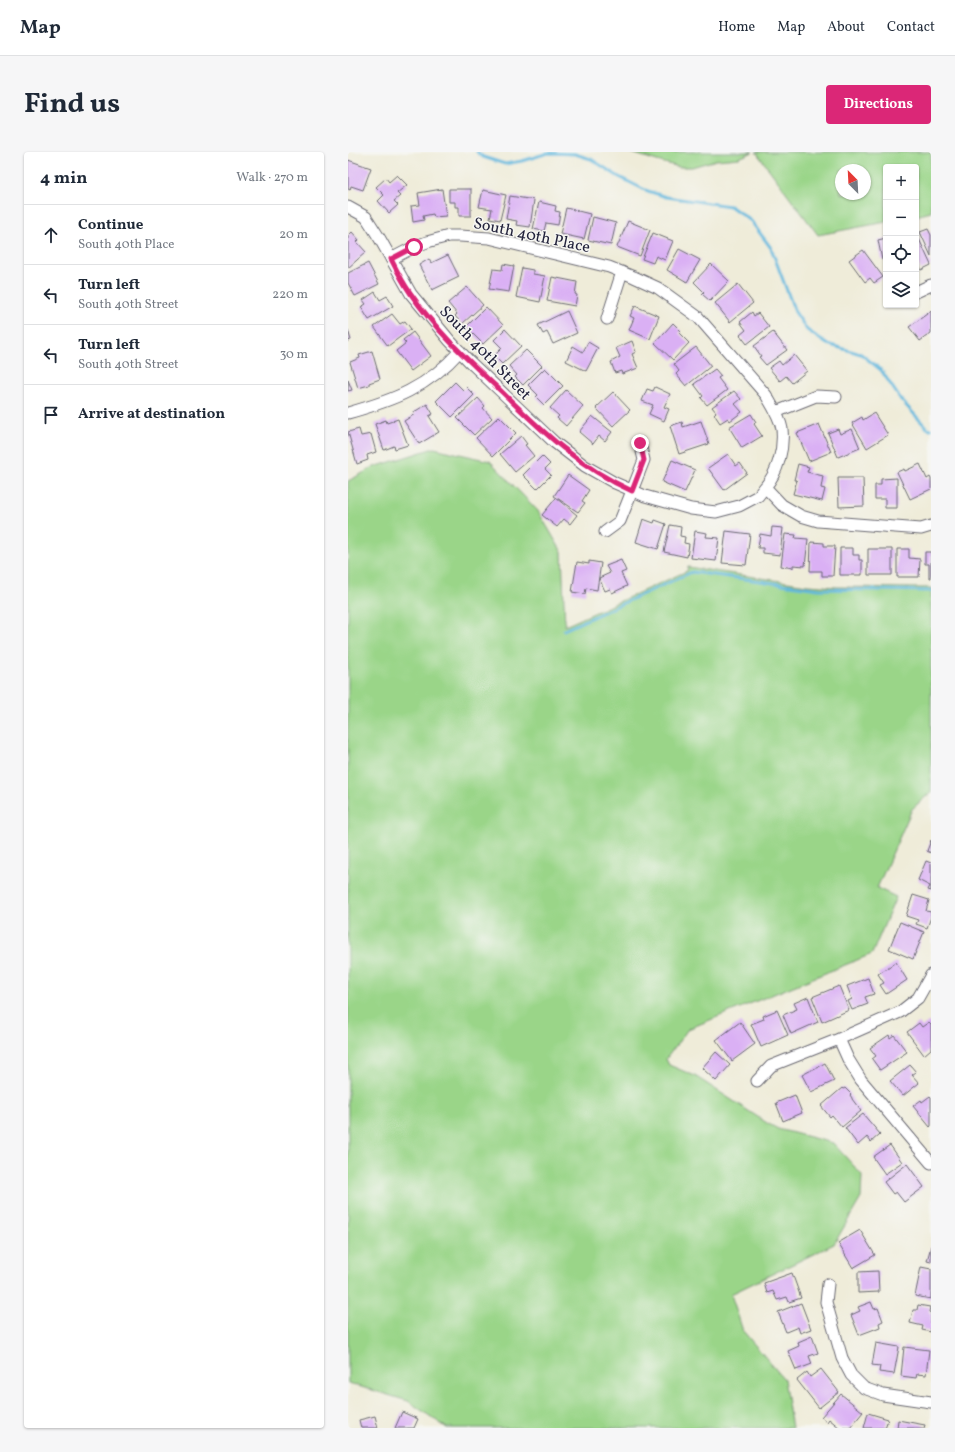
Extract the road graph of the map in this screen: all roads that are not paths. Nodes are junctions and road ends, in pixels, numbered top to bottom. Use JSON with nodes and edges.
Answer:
{"nodes":[{"id":1,"x":348,"y":207,"type":"edge"},
{"id":2,"x":391,"y":259,"type":"junction"},
{"id":3,"x":622,"y":272,"type":"junction"},
{"id":4,"x":931,"y":285,"type":"edge"},
{"id":5,"x":919,"y":291,"type":"edge"},
{"id":6,"x":607,"y":319,"type":"dead end"},
{"id":7,"x":460,"y":351,"type":"junction"},
{"id":8,"x":836,"y":398,"type":"dead end"},
{"id":9,"x":776,"y":412,"type":"junction"},
{"id":10,"x":348,"y":413,"type":"edge"},
{"id":11,"x":640,"y":443,"type":"dead end"},
{"id":12,"x":765,"y":487,"type":"junction"},
{"id":13,"x":632,"y":491,"type":"junction"},
{"id":14,"x":931,"y":526,"type":"edge"},
{"id":15,"x":605,"y":532,"type":"dead end"},
{"id":16,"x":931,"y":975,"type":"edge"},
{"id":17,"x":839,"y":1039,"type":"junction"},
{"id":18,"x":757,"y":1081,"type":"dead end"},
{"id":19,"x":931,"y":1163,"type":"edge"},
{"id":20,"x":828,"y":1284,"type":"dead end"},
{"id":21,"x":931,"y":1402,"type":"edge"}],
"edges":[{"from":1,"to":2,"type":"street","name":"South 40th Street"},
{"from":2,"to":3,"type":"street","name":"South 40th Place"},
{"from":2,"to":7,"type":"street","name":"South 40th Street"},
{"from":3,"to":6,"type":"street"},
{"from":3,"to":9,"type":"street","name":"South 40th Place"},
{"from":4,"to":5,"type":"street"},
{"from":7,"to":10,"type":"street"},
{"from":7,"to":13,"type":"street","name":"South 40th Street"},
{"from":8,"to":9,"type":"street"},
{"from":9,"to":12,"type":"street","name":"South 40th Place"},
{"from":11,"to":13,"type":"street"},
{"from":12,"to":13,"type":"street","name":"South 40th Street"},
{"from":12,"to":14,"type":"street"},
{"from":13,"to":15,"type":"street"},
{"from":16,"to":17,"type":"street"},
{"from":17,"to":18,"type":"street"},
{"from":17,"to":19,"type":"street"},
{"from":20,"to":21,"type":"street"}]}
